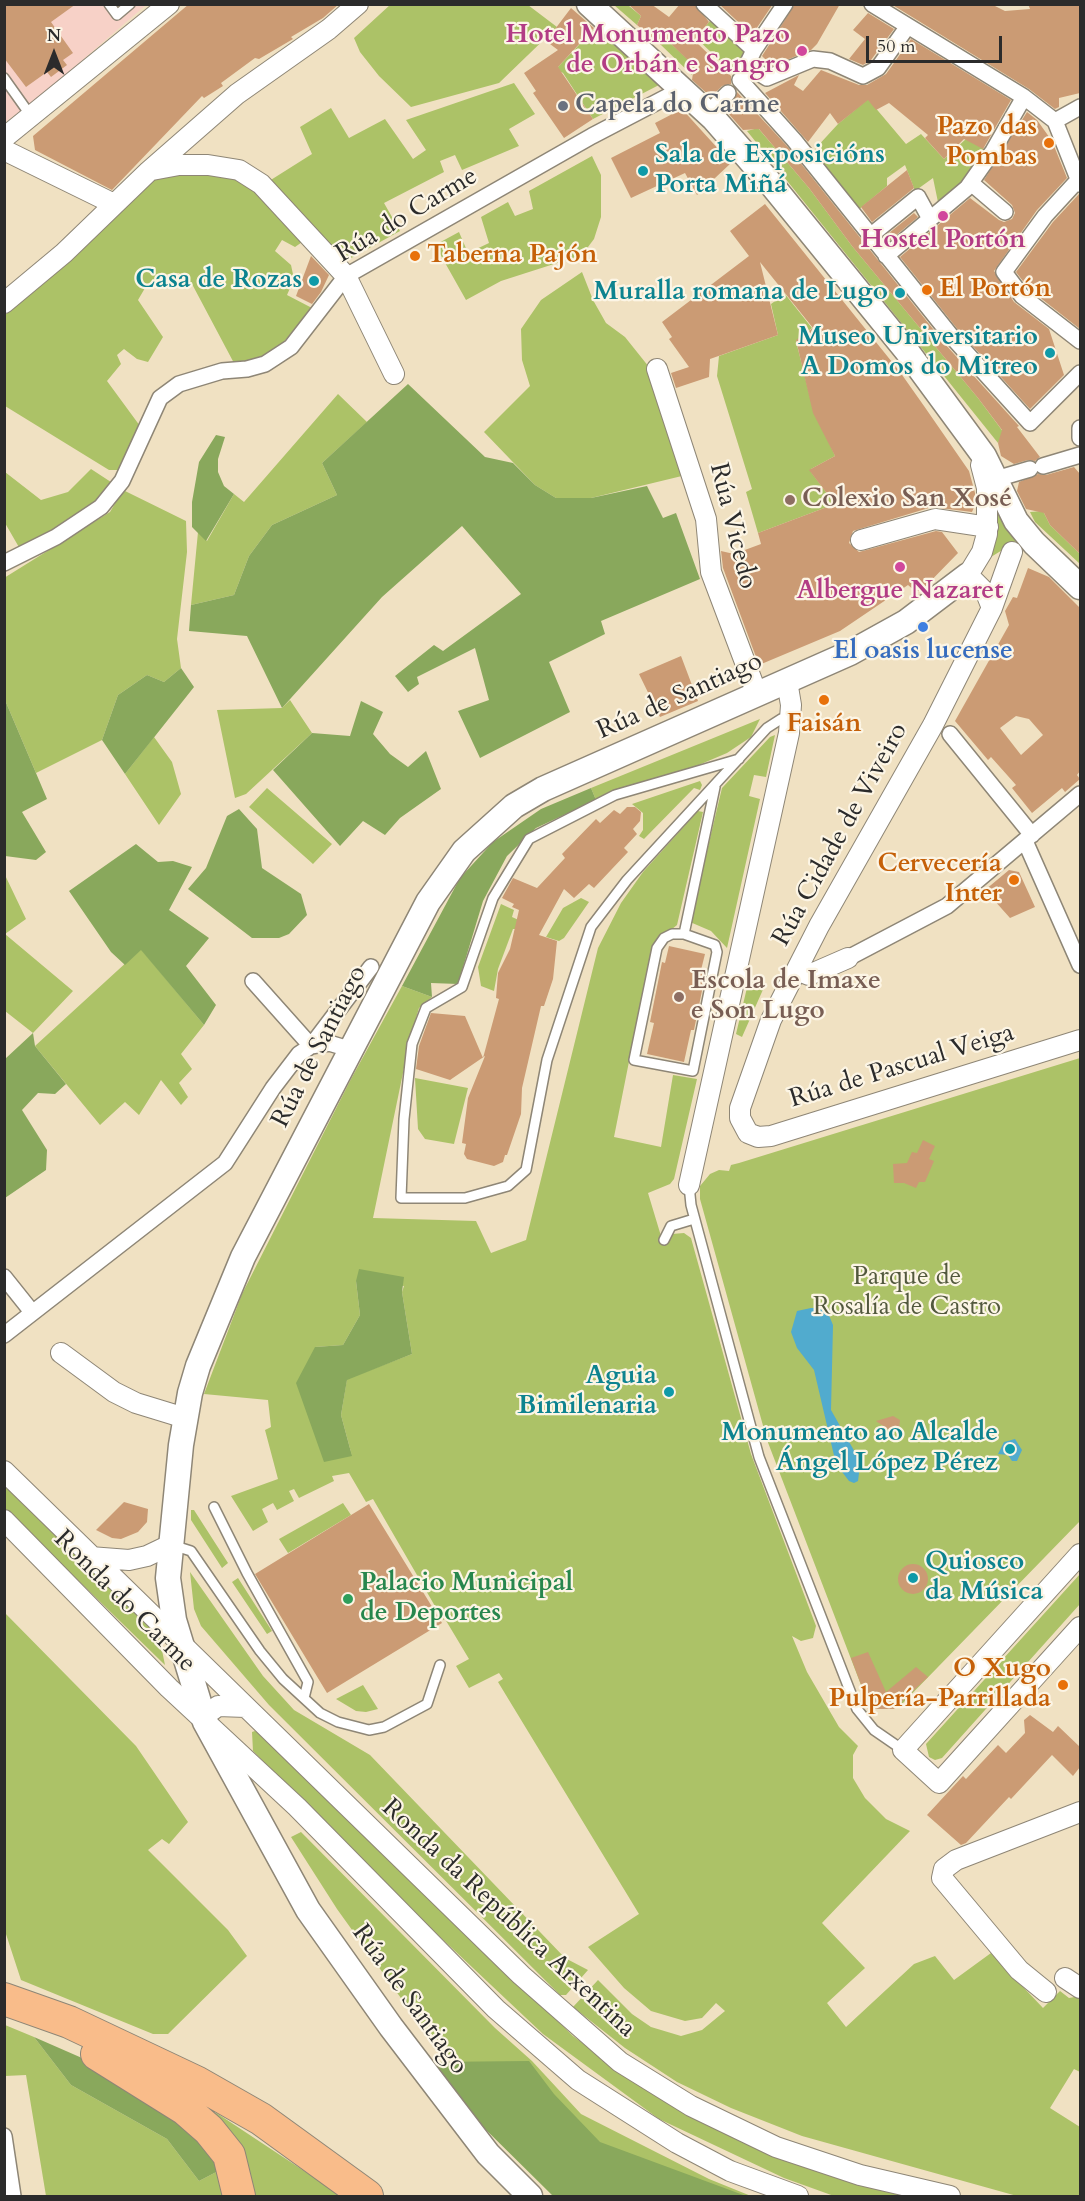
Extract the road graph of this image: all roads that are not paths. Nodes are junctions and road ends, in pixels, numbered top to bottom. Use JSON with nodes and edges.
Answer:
{"nodes":[{"id":1,"x":109,"y":4,"type":"edge"},
{"id":2,"x":130,"y":4,"type":"edge"},
{"id":3,"x":169,"y":4,"type":"edge"},
{"id":4,"x":358,"y":4,"type":"edge"},
{"id":5,"x":589,"y":4,"type":"edge"},
{"id":6,"x":704,"y":4,"type":"edge"},
{"id":7,"x":785,"y":4,"type":"edge"},
{"id":8,"x":872,"y":4,"type":"edge"},
{"id":9,"x":908,"y":26,"type":"junction"},
{"id":10,"x":754,"y":50,"type":"junction"},
{"id":11,"x":746,"y":64,"type":"junction"},
{"id":12,"x":4,"y":78,"type":"edge"},
{"id":13,"x":736,"y":86,"type":"junction"},
{"id":14,"x":682,"y":89,"type":"junction"},
{"id":15,"x":1024,"y":97,"type":"junction"},
{"id":16,"x":1080,"y":107,"type":"edge"},
{"id":17,"x":708,"y":113,"type":"junction"},
{"id":18,"x":31,"y":116,"type":"junction"},
{"id":19,"x":1055,"y":121,"type":"junction"},
{"id":20,"x":4,"y":138,"type":"edge"},
{"id":21,"x":4,"y":150,"type":"edge"},
{"id":22,"x":149,"y":171,"type":"junction"},
{"id":23,"x":1080,"y":182,"type":"edge"},
{"id":24,"x":971,"y":183,"type":"junction"},
{"id":25,"x":114,"y":204,"type":"junction"},
{"id":26,"x":1005,"y":212,"type":"dead end"},
{"id":27,"x":930,"y":219,"type":"junction"},
{"id":28,"x":870,"y":236,"type":"junction"},
{"id":29,"x":886,"y":256,"type":"junction"},
{"id":30,"x":346,"y":276,"type":"junction"},
{"id":31,"x":4,"y":303,"type":"edge"},
{"id":32,"x":1080,"y":341,"type":"edge"},
{"id":33,"x":657,"y":369,"type":"dead end"},
{"id":34,"x":1080,"y":373,"type":"edge"},
{"id":35,"x":394,"y":374,"type":"dead end"},
{"id":36,"x":1080,"y":428,"type":"edge"},
{"id":37,"x":1080,"y":438,"type":"edge"},
{"id":38,"x":977,"y":447,"type":"junction"},
{"id":39,"x":1080,"y":455,"type":"edge"},
{"id":40,"x":996,"y":479,"type":"junction"},
{"id":41,"x":988,"y":526,"type":"junction"},
{"id":42,"x":861,"y":540,"type":"dead end"},
{"id":43,"x":1023,"y":547,"type":"junction"},
{"id":44,"x":4,"y":563,"type":"edge"},
{"id":45,"x":968,"y":575,"type":"junction"},
{"id":46,"x":1080,"y":587,"type":"edge"},
{"id":47,"x":992,"y":608,"type":"junction"},
{"id":48,"x":787,"y":681,"type":"junction"},
{"id":49,"x":757,"y":694,"type":"junction"},
{"id":50,"x":791,"y":718,"type":"junction"},
{"id":51,"x":950,"y":734,"type":"dead end"},
{"id":52,"x":739,"y":759,"type":"junction"},
{"id":53,"x":715,"y":784,"type":"junction"},
{"id":54,"x":1080,"y":794,"type":"edge"},
{"id":55,"x":1028,"y":838,"type":"junction"},
{"id":56,"x":684,"y":934,"type":"junction"},
{"id":57,"x":848,"y":958,"type":"joint"},
{"id":58,"x":1080,"y":965,"type":"edge"},
{"id":59,"x":372,"y":967,"type":"dead end"},
{"id":60,"x":797,"y":970,"type":"junction"},
{"id":61,"x":253,"y":981,"type":"dead end"},
{"id":62,"x":1080,"y":1040,"type":"edge"},
{"id":63,"x":311,"y":1046,"type":"junction"},
{"id":64,"x":350,"y":1049,"type":"junction"},
{"id":65,"x":742,"y":1126,"type":"joint"},
{"id":66,"x":689,"y":1185,"type":"joint"},
{"id":67,"x":694,"y":1219,"type":"junction"},
{"id":68,"x":664,"y":1240,"type":"dead end"},
{"id":69,"x":4,"y":1277,"type":"edge"},
{"id":70,"x":32,"y":1312,"type":"junction"},
{"id":71,"x":4,"y":1335,"type":"edge"},
{"id":72,"x":60,"y":1353,"type":"dead end"},
{"id":73,"x":185,"y":1418,"type":"junction"},
{"id":74,"x":4,"y":1471,"type":"edge"},
{"id":75,"x":214,"y":1507,"type":"dead end"},
{"id":76,"x":4,"y":1520,"type":"edge"},
{"id":77,"x":170,"y":1545,"type":"junction"},
{"id":78,"x":1080,"y":1554,"type":"edge"},
{"id":79,"x":90,"y":1557,"type":"junction"},
{"id":80,"x":1080,"y":1627,"type":"edge"},
{"id":81,"x":180,"y":1641,"type":"junction"},
{"id":82,"x":440,"y":1665,"type":"dead end"},
{"id":83,"x":304,"y":1698,"type":"junction"},
{"id":84,"x":246,"y":1707,"type":"junction"},
{"id":85,"x":205,"y":1722,"type":"junction"},
{"id":86,"x":903,"y":1750,"type":"junction"},
{"id":87,"x":297,"y":1808,"type":"junction"},
{"id":88,"x":1080,"y":1812,"type":"edge"},
{"id":89,"x":260,"y":1824,"type":"junction"},
{"id":90,"x":1047,"y":1992,"type":"dead end"},
{"id":91,"x":4,"y":1999,"type":"edge"},
{"id":92,"x":69,"y":2022,"type":"junction"},
{"id":93,"x":4,"y":2136,"type":"edge"},
{"id":94,"x":10,"y":2190,"type":"edge"},
{"id":95,"x":239,"y":2196,"type":"edge"},
{"id":96,"x":367,"y":2196,"type":"edge"},
{"id":97,"x":530,"y":2196,"type":"edge"},
{"id":98,"x":798,"y":2196,"type":"edge"},
{"id":99,"x":950,"y":2196,"type":"edge"}],
"edges":[{"from":1,"to":2,"type":"lane"},
{"from":3,"to":18,"type":"street"},
{"from":4,"to":22,"type":"street"},
{"from":5,"to":14,"type":"street"},
{"from":6,"to":10,"type":"street"},
{"from":7,"to":10,"type":"street"},
{"from":8,"to":9,"type":"street"},
{"from":9,"to":11,"type":"street"},
{"from":9,"to":15,"type":"street"},
{"from":10,"to":11,"type":"street"},
{"from":11,"to":13,"type":"street"},
{"from":12,"to":18,"type":"lane"},
{"from":13,"to":17,"type":"street"},
{"from":13,"to":28,"type":"street"},
{"from":14,"to":17,"type":"street"},
{"from":14,"to":30,"type":"street","name":"Rúa do Carme"},
{"from":15,"to":19,"type":"street"},
{"from":15,"to":24,"type":"street"},
{"from":16,"to":19,"type":"street"},
{"from":17,"to":38,"type":"street"},
{"from":18,"to":20,"type":"street"},
{"from":19,"to":23,"type":"street"},
{"from":21,"to":25,"type":"street"},
{"from":22,"to":25,"type":"street"},
{"from":22,"to":30,"type":"street"},
{"from":23,"to":32,"type":"street"},
{"from":24,"to":26,"type":"street"},
{"from":24,"to":27,"type":"street"},
{"from":25,"to":31,"type":"street"},
{"from":27,"to":28,"type":"street"},
{"from":27,"to":29,"type":"street"},
{"from":28,"to":29,"type":"street"},
{"from":29,"to":34,"type":"street"},
{"from":30,"to":35,"type":"street"},
{"from":30,"to":44,"type":"street","name":"Rúa do Carme"},
{"from":33,"to":49,"type":"street","name":"Rúa Vicedo"},
{"from":36,"to":37,"type":"street"},
{"from":38,"to":40,"type":"street"},
{"from":38,"to":41,"type":"street","name":"Rúa de Santiago"},
{"from":39,"to":40,"type":"street"},
{"from":40,"to":43,"type":"street"},
{"from":41,"to":42,"type":"street"},
{"from":41,"to":45,"type":"street","name":"Rúa de Santiago"},
{"from":43,"to":45,"type":"street","name":"Rúa de Santiago"},
{"from":43,"to":46,"type":"street"},
{"from":43,"to":47,"type":"street","name":"Rúa Cidade de Viveiro"},
{"from":45,"to":47,"type":"street"},
{"from":45,"to":48,"type":"street","name":"Rúa de Santiago"},
{"from":47,"to":60,"type":"street","name":"Rúa Cidade de Viveiro"},
{"from":48,"to":49,"type":"street","name":"Rúa de Santiago"},
{"from":48,"to":50,"type":"street"},
{"from":49,"to":64,"type":"street","name":"Rúa de Santiago"},
{"from":50,"to":52,"type":"lane"},
{"from":50,"to":66,"type":"street"},
{"from":51,"to":55,"type":"street"},
{"from":52,"to":53,"type":"lane"},
{"from":52,"to":53,"type":"lane"},
{"from":53,"to":56,"type":"lane"},
{"from":54,"to":55,"type":"street"},
{"from":55,"to":57,"type":"street"},
{"from":55,"to":58,"type":"street"},
{"from":56,"to":56,"type":"lane"},
{"from":57,"to":60,"type":"street"},
{"from":59,"to":63,"type":"street"},
{"from":60,"to":65,"type":"street","name":"Rúa Cidade de Viveiro"},
{"from":61,"to":63,"type":"street"},
{"from":62,"to":65,"type":"street","name":"Rúa de Pascual Veiga"},
{"from":63,"to":64,"type":"street"},
{"from":63,"to":70,"type":"street"},
{"from":64,"to":73,"type":"street","name":"Rúa de Santiago"},
{"from":66,"to":67,"type":"lane"},
{"from":67,"to":68,"type":"lane"},
{"from":67,"to":86,"type":"lane"},
{"from":69,"to":70,"type":"street"},
{"from":70,"to":71,"type":"street"},
{"from":72,"to":73,"type":"street"},
{"from":73,"to":77,"type":"street","name":"Rúa de Santiago"},
{"from":74,"to":79,"type":"street","name":"Ronda do Carme"},
{"from":75,"to":83,"type":"lane"},
{"from":76,"to":85,"type":"street","name":"Ronda do Carme"},
{"from":77,"to":79,"type":"street","name":"Ronda do Carme"},
{"from":77,"to":81,"type":"street","name":"Rúa de Santiago"},
{"from":77,"to":83,"type":"lane"},
{"from":78,"to":86,"type":"street"},
{"from":79,"to":81,"type":"street","name":"Ronda do Carme"},
{"from":80,"to":86,"type":"street"},
{"from":81,"to":84,"type":"street","name":"Ronda da República Arxentina"},
{"from":81,"to":85,"type":"street","name":"Rúa de Santiago"},
{"from":82,"to":83,"type":"lane"},
{"from":84,"to":85,"type":"street"},
{"from":84,"to":99,"type":"street","name":"Ronda da República Arxentina"},
{"from":85,"to":87,"type":"street"},
{"from":85,"to":89,"type":"street","name":"Rúa de Santiago"},
{"from":87,"to":89,"type":"street"},
{"from":87,"to":98,"type":"street"},
{"from":88,"to":90,"type":"street"},
{"from":89,"to":97,"type":"street","name":"Rúa de Santiago"},
{"from":91,"to":92,"type":"highway"},
{"from":92,"to":95,"type":"highway"},
{"from":92,"to":96,"type":"highway"},
{"from":93,"to":94,"type":"street"}]}
